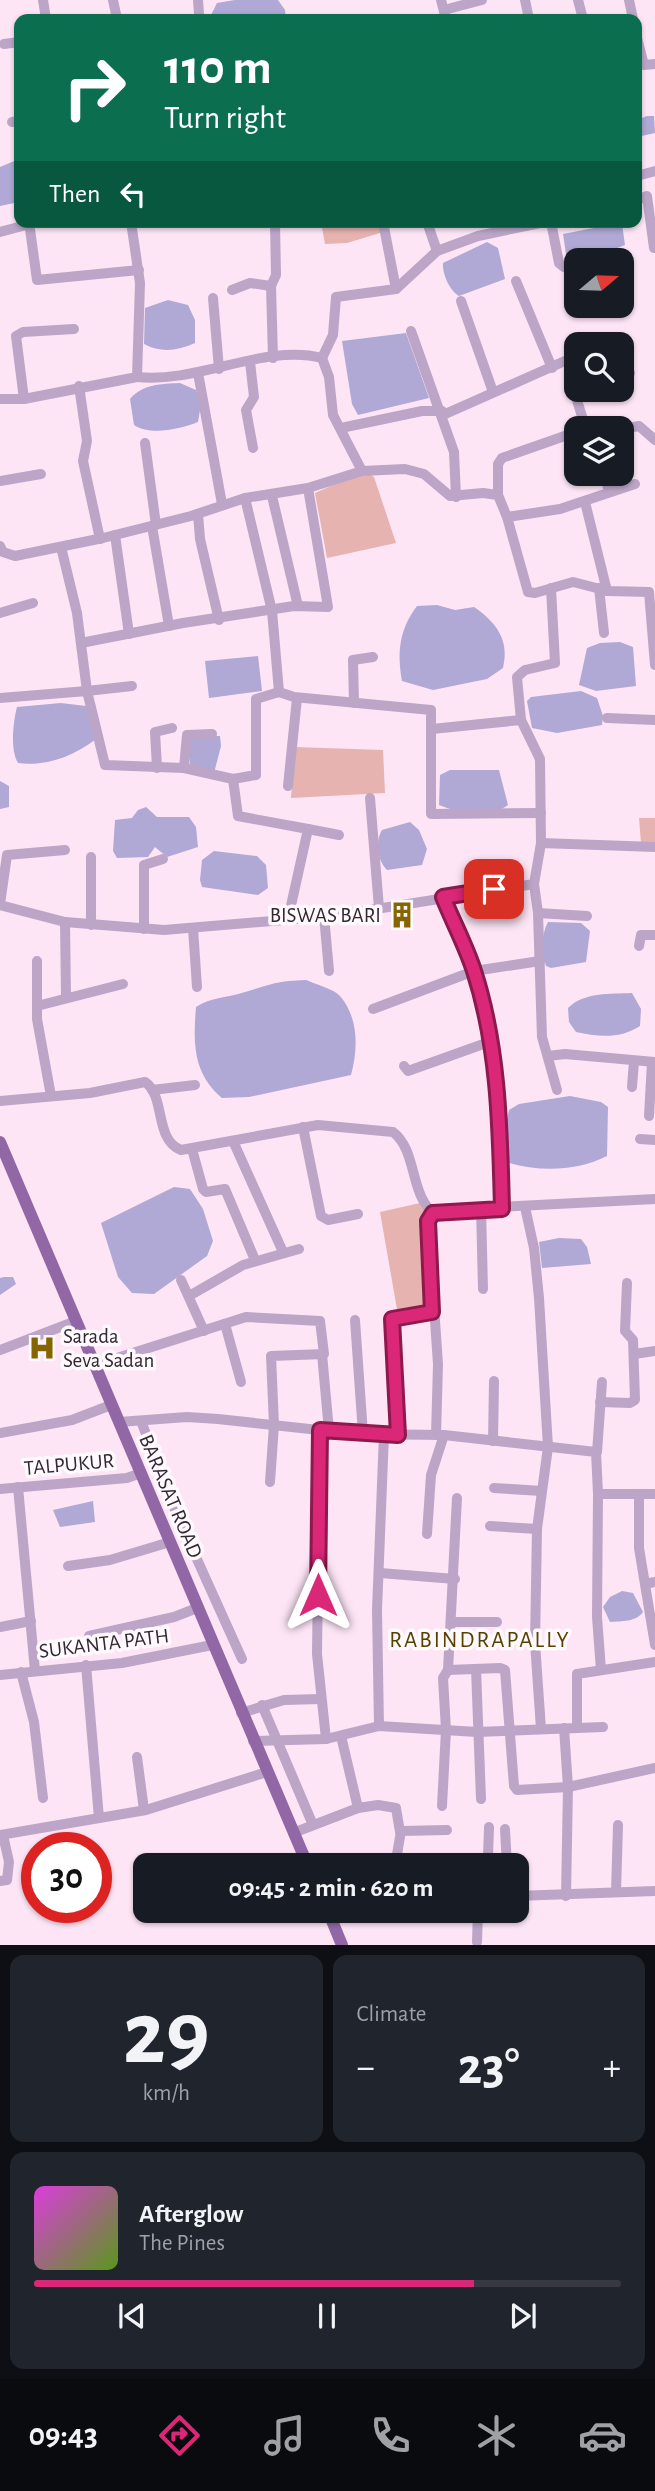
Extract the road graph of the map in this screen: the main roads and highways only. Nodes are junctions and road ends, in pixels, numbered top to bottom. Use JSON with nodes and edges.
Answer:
{"nodes":[{"id":1,"x":0,"y":1142,"type":"edge"},
{"id":2,"x":302,"y":1853,"type":"edge"},
{"id":3,"x":333,"y":1923,"type":"edge"},
{"id":4,"x":342,"y":1945,"type":"edge"}],
"edges":[{"from":1,"to":2,"type":"main road","name":"BARASAT ROAD"},
{"from":3,"to":4,"type":"main road"}]}
